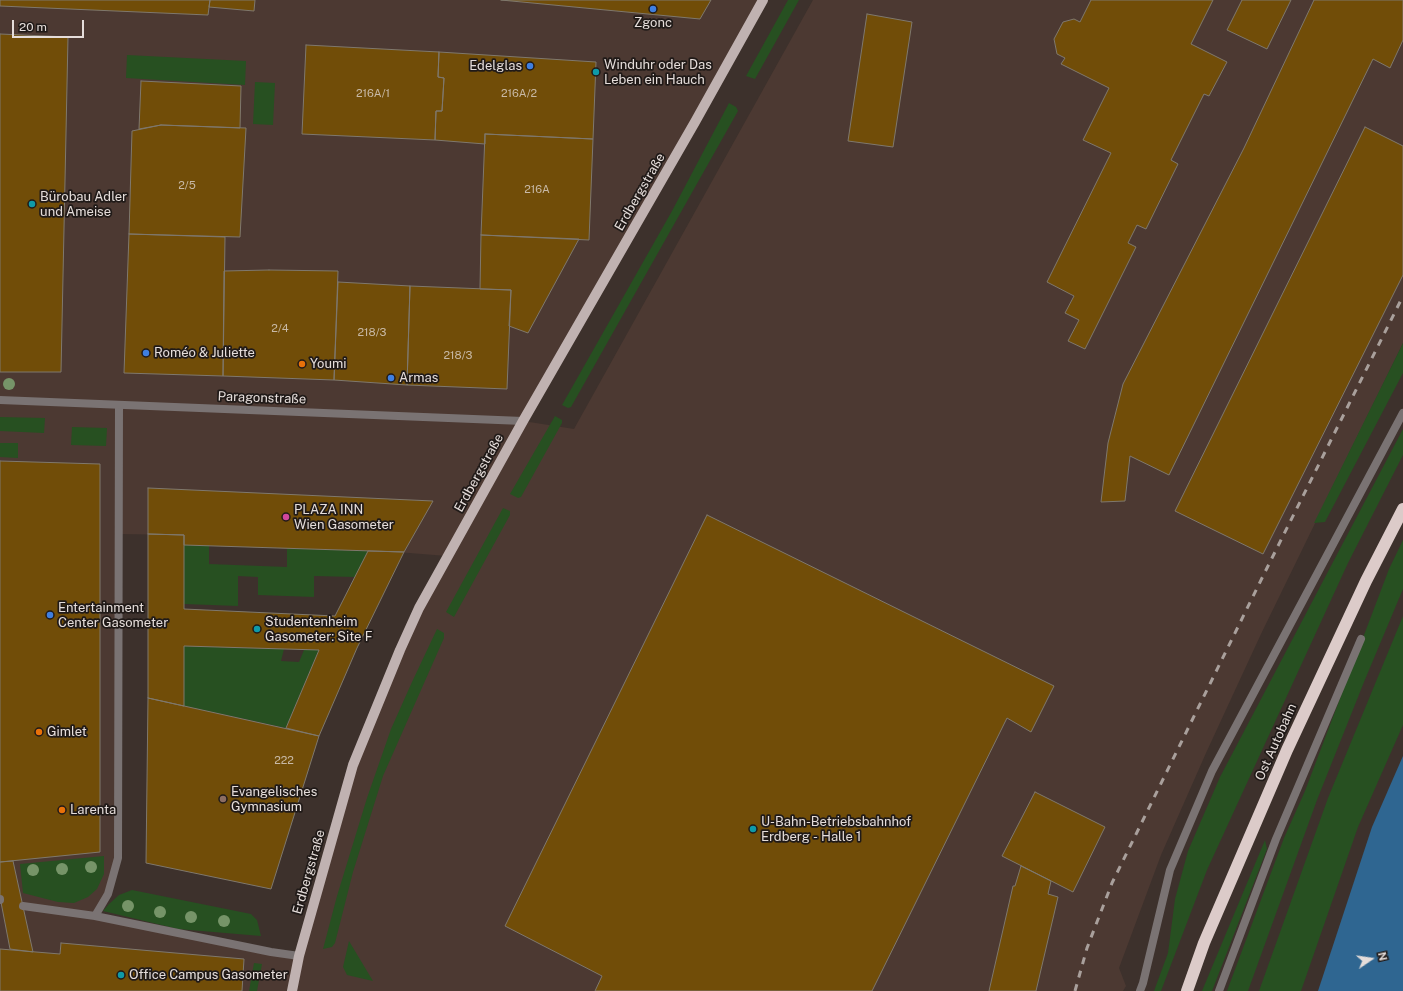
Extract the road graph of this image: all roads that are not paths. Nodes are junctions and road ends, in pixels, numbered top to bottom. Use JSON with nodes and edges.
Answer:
{"nodes":[{"id":1,"x":763,"y":0,"type":"edge"},
{"id":2,"x":0,"y":400,"type":"edge"},
{"id":3,"x":119,"y":405,"type":"junction"},
{"id":4,"x":1403,"y":413,"type":"edge"},
{"id":5,"x":523,"y":421,"type":"junction"},
{"id":6,"x":1403,"y":509,"type":"edge"},
{"id":7,"x":1361,"y":639,"type":"dead end"},
{"id":8,"x":23,"y":906,"type":"dead end"},
{"id":9,"x":95,"y":916,"type":"junction"},
{"id":10,"x":299,"y":956,"type":"junction"},
{"id":11,"x":292,"y":991,"type":"edge"},
{"id":12,"x":1140,"y":991,"type":"edge"},
{"id":13,"x":1187,"y":991,"type":"edge"},
{"id":14,"x":1219,"y":991,"type":"edge"}],
"edges":[{"from":1,"to":5,"type":"main road","name":"Erdbergstraße"},
{"from":2,"to":3,"type":"street","name":"Paragonstraße"},
{"from":3,"to":5,"type":"street","name":"Paragonstraße"},
{"from":3,"to":9,"type":"street"},
{"from":4,"to":12,"type":"street"},
{"from":5,"to":10,"type":"main road","name":"Erdbergstraße"},
{"from":6,"to":13,"type":"highway","name":"Ost Autobahn"},
{"from":7,"to":14,"type":"street"},
{"from":8,"to":9,"type":"street"},
{"from":9,"to":10,"type":"street"},
{"from":10,"to":11,"type":"main road","name":"Erdbergstraße"}]}
